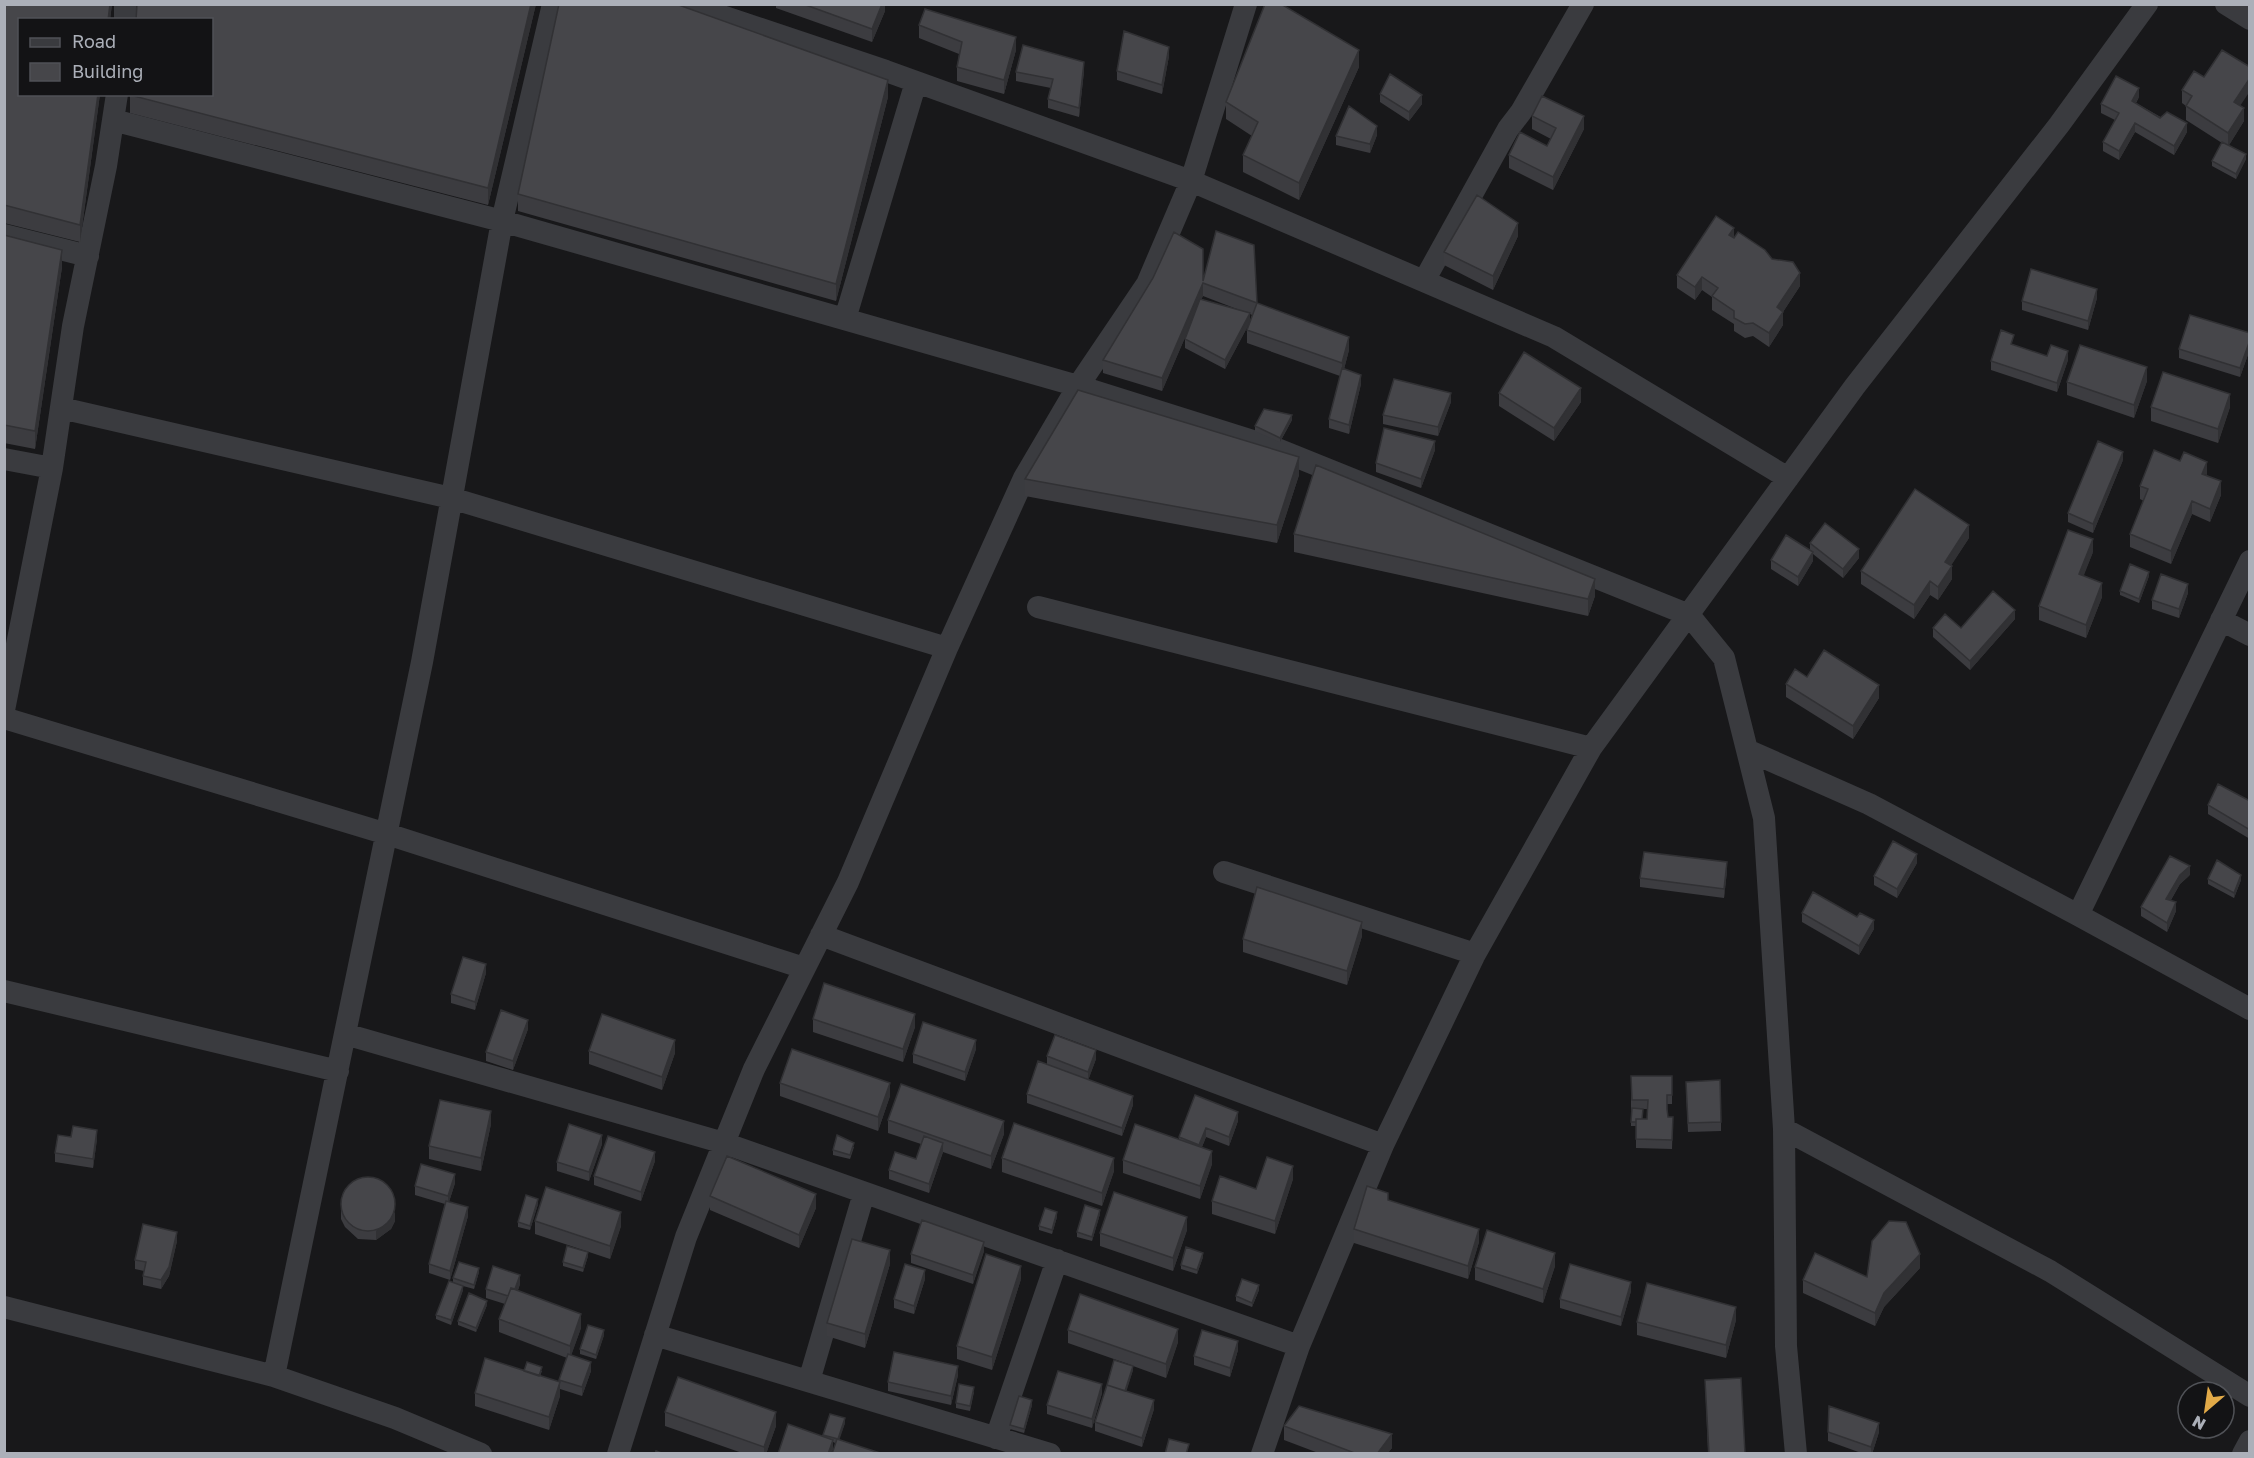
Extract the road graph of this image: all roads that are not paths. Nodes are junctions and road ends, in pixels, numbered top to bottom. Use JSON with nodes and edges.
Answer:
{"nodes":[{"id":1,"x":553,"y":4,"type":"edge"},
{"id":2,"x":686,"y":4,"type":"edge"},
{"id":3,"x":1246,"y":4,"type":"edge"},
{"id":4,"x":1583,"y":4,"type":"edge"},
{"id":5,"x":2147,"y":4,"type":"edge"},
{"id":6,"x":2226,"y":4,"type":"edge"},
{"id":7,"x":2250,"y":19,"type":"edge"},
{"id":8,"x":916,"y":82,"type":"junction"},
{"id":9,"x":117,"y":96,"type":"edge"},
{"id":10,"x":113,"y":120,"type":"junction"},
{"id":11,"x":1191,"y":181,"type":"junction"},
{"id":12,"x":502,"y":221,"type":"junction"},
{"id":13,"x":4,"y":235,"type":"edge"},
{"id":14,"x":88,"y":256,"type":"junction"},
{"id":15,"x":1424,"y":281,"type":"junction"},
{"id":16,"x":845,"y":319,"type":"junction"},
{"id":17,"x":1078,"y":386,"type":"junction"},
{"id":18,"x":61,"y":408,"type":"junction"},
{"id":19,"x":4,"y":459,"type":"edge"},
{"id":20,"x":51,"y":468,"type":"junction"},
{"id":21,"x":1788,"y":478,"type":"junction"},
{"id":22,"x":451,"y":498,"type":"junction"},
{"id":23,"x":2250,"y":561,"type":"edge"},
{"id":24,"x":1038,"y":607,"type":"dead end"},
{"id":25,"x":1689,"y":615,"type":"junction"},
{"id":26,"x":2221,"y":620,"type":"junction"},
{"id":27,"x":2250,"y":635,"type":"edge"},
{"id":28,"x":947,"y":648,"type":"junction"},
{"id":29,"x":4,"y":710,"type":"edge"},
{"id":30,"x":4,"y":718,"type":"edge"},
{"id":31,"x":1591,"y":748,"type":"junction"},
{"id":32,"x":1747,"y":750,"type":"junction"},
{"id":33,"x":387,"y":834,"type":"junction"},
{"id":34,"x":1224,"y":872,"type":"dead end"},
{"id":35,"x":2078,"y":915,"type":"junction"},
{"id":36,"x":821,"y":935,"type":"junction"},
{"id":37,"x":1475,"y":954,"type":"junction"},
{"id":38,"x":804,"y":968,"type":"junction"},
{"id":39,"x":4,"y":991,"type":"edge"},
{"id":40,"x":2250,"y":1009,"type":"edge"},
{"id":41,"x":345,"y":1034,"type":"junction"},
{"id":42,"x":338,"y":1071,"type":"junction"},
{"id":43,"x":1784,"y":1129,"type":"junction"},
{"id":44,"x":724,"y":1143,"type":"junction"},
{"id":45,"x":1383,"y":1145,"type":"junction"},
{"id":46,"x":864,"y":1192,"type":"junction"},
{"id":47,"x":1057,"y":1260,"type":"junction"},
{"id":48,"x":4,"y":1307,"type":"edge"},
{"id":49,"x":655,"y":1335,"type":"junction"},
{"id":50,"x":1299,"y":1346,"type":"junction"},
{"id":51,"x":274,"y":1376,"type":"junction"},
{"id":52,"x":809,"y":1381,"type":"junction"},
{"id":53,"x":2250,"y":1396,"type":"edge"},
{"id":54,"x":996,"y":1438,"type":"junction"},
{"id":55,"x":2250,"y":1441,"type":"edge"},
{"id":56,"x":481,"y":1454,"type":"edge"},
{"id":57,"x":618,"y":1454,"type":"edge"},
{"id":58,"x":1050,"y":1454,"type":"edge"},
{"id":59,"x":1262,"y":1454,"type":"edge"},
{"id":60,"x":1796,"y":1454,"type":"edge"},
{"id":61,"x":2243,"y":1454,"type":"edge"}],
"edges":[{"from":1,"to":12,"type":"street"},
{"from":2,"to":8,"type":"street"},
{"from":3,"to":11,"type":"street"},
{"from":4,"to":15,"type":"street"},
{"from":5,"to":21,"type":"street"},
{"from":6,"to":7,"type":"street"},
{"from":8,"to":11,"type":"street"},
{"from":8,"to":16,"type":"street"},
{"from":9,"to":10,"type":"street"},
{"from":10,"to":12,"type":"street"},
{"from":10,"to":14,"type":"street"},
{"from":11,"to":15,"type":"street"},
{"from":11,"to":17,"type":"street"},
{"from":12,"to":16,"type":"street"},
{"from":12,"to":22,"type":"street"},
{"from":13,"to":14,"type":"street"},
{"from":14,"to":18,"type":"street"},
{"from":15,"to":21,"type":"street"},
{"from":16,"to":17,"type":"street"},
{"from":17,"to":25,"type":"street"},
{"from":17,"to":28,"type":"street"},
{"from":18,"to":20,"type":"street"},
{"from":18,"to":22,"type":"street"},
{"from":19,"to":20,"type":"street"},
{"from":20,"to":29,"type":"street"},
{"from":21,"to":25,"type":"street"},
{"from":22,"to":28,"type":"street"},
{"from":22,"to":33,"type":"street"},
{"from":23,"to":26,"type":"street"},
{"from":24,"to":31,"type":"street"},
{"from":25,"to":31,"type":"street"},
{"from":25,"to":32,"type":"street"},
{"from":26,"to":27,"type":"street"},
{"from":26,"to":35,"type":"street"},
{"from":28,"to":36,"type":"street"},
{"from":30,"to":33,"type":"street"},
{"from":31,"to":37,"type":"street"},
{"from":32,"to":35,"type":"street"},
{"from":32,"to":43,"type":"street"},
{"from":33,"to":38,"type":"street"},
{"from":33,"to":41,"type":"street"},
{"from":34,"to":37,"type":"street"},
{"from":35,"to":40,"type":"street"},
{"from":36,"to":38,"type":"street"},
{"from":36,"to":45,"type":"street"},
{"from":37,"to":45,"type":"street"},
{"from":38,"to":44,"type":"street"},
{"from":39,"to":42,"type":"street"},
{"from":41,"to":42,"type":"street"},
{"from":41,"to":44,"type":"street"},
{"from":42,"to":51,"type":"street"},
{"from":43,"to":53,"type":"street"},
{"from":43,"to":60,"type":"street"},
{"from":44,"to":46,"type":"street"},
{"from":44,"to":49,"type":"street"},
{"from":45,"to":50,"type":"street"},
{"from":46,"to":47,"type":"street"},
{"from":46,"to":52,"type":"street"},
{"from":47,"to":50,"type":"street"},
{"from":47,"to":54,"type":"street"},
{"from":48,"to":51,"type":"street"},
{"from":49,"to":52,"type":"street"},
{"from":49,"to":57,"type":"street"},
{"from":50,"to":59,"type":"street"},
{"from":51,"to":56,"type":"street"},
{"from":52,"to":54,"type":"street"},
{"from":54,"to":58,"type":"street"},
{"from":55,"to":61,"type":"street"}]}
